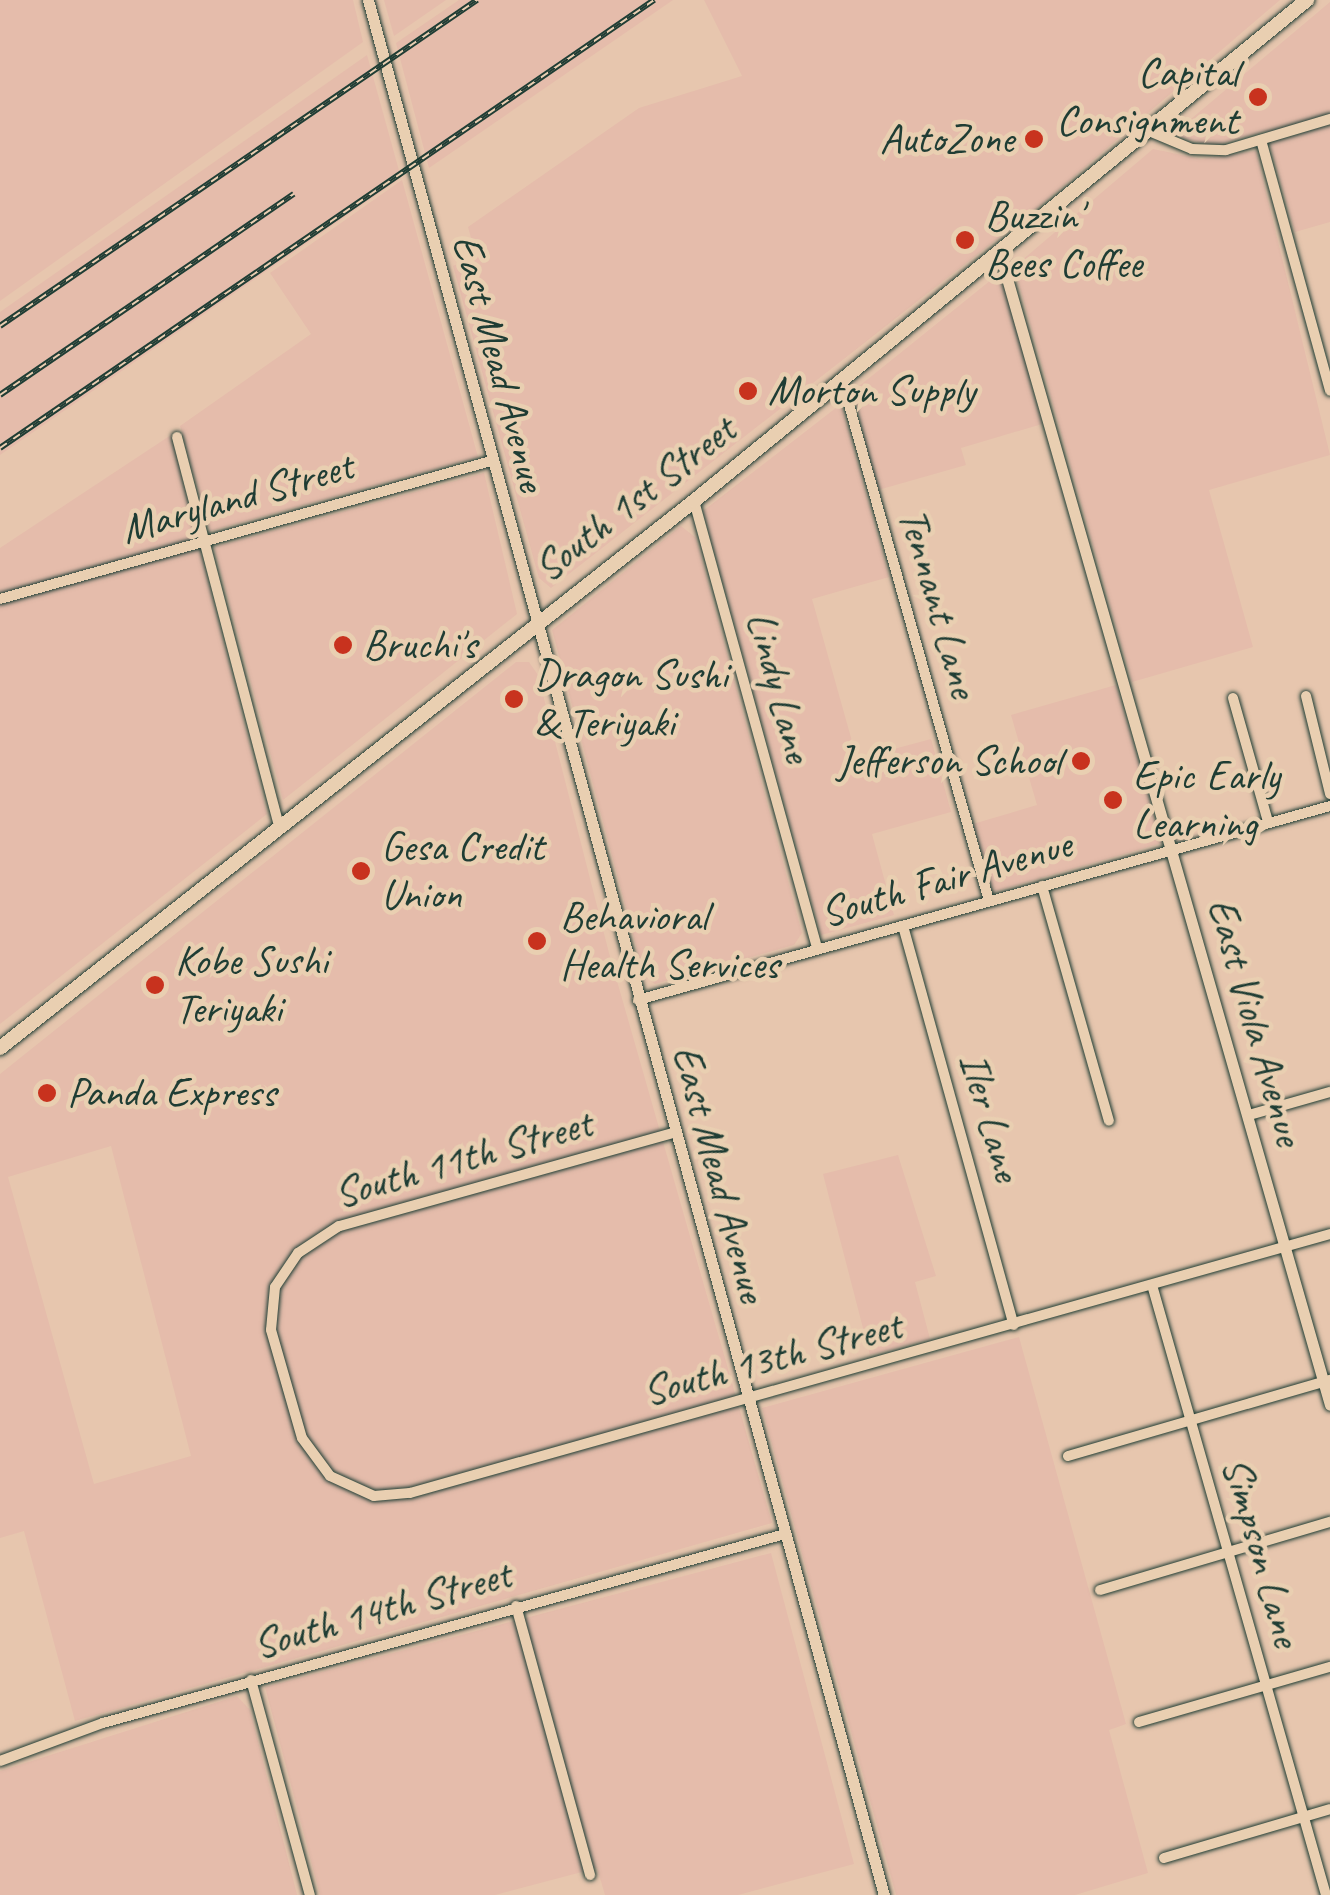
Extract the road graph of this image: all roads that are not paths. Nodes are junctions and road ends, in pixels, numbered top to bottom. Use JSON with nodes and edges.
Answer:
{"nodes":[{"id":1,"x":368,"y":0,"type":"edge"},
{"id":2,"x":1307,"y":0,"type":"edge"},
{"id":3,"x":1330,"y":120,"type":"edge"},
{"id":4,"x":1151,"y":132,"type":"junction"},
{"id":5,"x":1261,"y":140,"type":"junction"},
{"id":6,"x":1000,"y":254,"type":"junction"},
{"id":7,"x":1330,"y":327,"type":"edge"},
{"id":8,"x":1314,"y":332,"type":"junction"},
{"id":9,"x":842,"y":380,"type":"junction"},
{"id":10,"x":1330,"y":391,"type":"edge"},
{"id":11,"x":177,"y":437,"type":"dead end"},
{"id":12,"x":492,"y":461,"type":"junction"},
{"id":13,"x":694,"y":501,"type":"junction"},
{"id":14,"x":206,"y":541,"type":"junction"},
{"id":15,"x":0,"y":599,"type":"edge"},
{"id":16,"x":535,"y":621,"type":"junction"},
{"id":17,"x":1306,"y":696,"type":"dead end"},
{"id":18,"x":1233,"y":698,"type":"dead end"},
{"id":19,"x":1330,"y":794,"type":"edge"},
{"id":20,"x":1330,"y":806,"type":"edge"},
{"id":21,"x":1268,"y":822,"type":"junction"},
{"id":22,"x":280,"y":825,"type":"junction"},
{"id":23,"x":1171,"y":848,"type":"junction"},
{"id":24,"x":1042,"y":886,"type":"junction"},
{"id":25,"x":988,"y":901,"type":"junction"},
{"id":26,"x":903,"y":926,"type":"junction"},
{"id":27,"x":816,"y":950,"type":"junction"},
{"id":28,"x":638,"y":1000,"type":"junction"},
{"id":29,"x":0,"y":1048,"type":"edge"},
{"id":30,"x":1330,"y":1092,"type":"edge"},
{"id":31,"x":1249,"y":1115,"type":"junction"},
{"id":32,"x":1109,"y":1121,"type":"dead end"},
{"id":33,"x":673,"y":1133,"type":"junction"},
{"id":34,"x":1330,"y":1234,"type":"edge"},
{"id":35,"x":1286,"y":1246,"type":"junction"},
{"id":36,"x":1152,"y":1285,"type":"junction"},
{"id":37,"x":1014,"y":1325,"type":"junction"},
{"id":38,"x":1327,"y":1381,"type":"edge"},
{"id":39,"x":286,"y":1386,"type":"joint"},
{"id":40,"x":748,"y":1401,"type":"junction"},
{"id":41,"x":1330,"y":1404,"type":"edge"},
{"id":42,"x":1190,"y":1420,"type":"junction"},
{"id":43,"x":1068,"y":1456,"type":"dead end"},
{"id":44,"x":1330,"y":1522,"type":"edge"},
{"id":45,"x":785,"y":1534,"type":"junction"},
{"id":46,"x":1227,"y":1552,"type":"junction"},
{"id":47,"x":1100,"y":1590,"type":"dead end"},
{"id":48,"x":516,"y":1606,"type":"junction"},
{"id":49,"x":1330,"y":1667,"type":"edge"},
{"id":50,"x":251,"y":1680,"type":"junction"},
{"id":51,"x":1265,"y":1686,"type":"junction"},
{"id":52,"x":1139,"y":1722,"type":"dead end"},
{"id":53,"x":0,"y":1760,"type":"edge"},
{"id":54,"x":1330,"y":1809,"type":"edge"},
{"id":55,"x":1304,"y":1817,"type":"junction"},
{"id":56,"x":1164,"y":1858,"type":"dead end"},
{"id":57,"x":590,"y":1875,"type":"dead end"},
{"id":58,"x":310,"y":1895,"type":"edge"},
{"id":59,"x":884,"y":1895,"type":"edge"},
{"id":60,"x":1326,"y":1895,"type":"edge"}],
"edges":[{"from":1,"to":12,"type":"street","name":"East Mead Avenue"},
{"from":2,"to":4,"type":"main road","name":"South 1st Street"},
{"from":3,"to":5,"type":"street"},
{"from":4,"to":5,"type":"street"},
{"from":4,"to":6,"type":"main road","name":"South 1st Street"},
{"from":5,"to":8,"type":"street"},
{"from":6,"to":9,"type":"main road","name":"South 1st Street"},
{"from":6,"to":23,"type":"street","name":"East Viola Avenue"},
{"from":7,"to":8,"type":"street"},
{"from":8,"to":10,"type":"street"},
{"from":9,"to":13,"type":"main road","name":"South 1st Street"},
{"from":9,"to":25,"type":"street","name":"Tennant Lane"},
{"from":11,"to":14,"type":"street"},
{"from":12,"to":14,"type":"street","name":"Maryland Street"},
{"from":12,"to":16,"type":"street","name":"East Mead Avenue"},
{"from":13,"to":16,"type":"main road","name":"South 1st Street"},
{"from":13,"to":27,"type":"street","name":"Lindy Lane"},
{"from":14,"to":15,"type":"street","name":"Maryland Street"},
{"from":14,"to":22,"type":"street"},
{"from":16,"to":22,"type":"main road","name":"South 1st Street"},
{"from":16,"to":28,"type":"street","name":"East Mead Avenue"},
{"from":17,"to":19,"type":"street"},
{"from":18,"to":21,"type":"street"},
{"from":20,"to":21,"type":"street","name":"South Fair Avenue"},
{"from":21,"to":23,"type":"street","name":"South Fair Avenue"},
{"from":22,"to":29,"type":"main road","name":"South 1st Street"},
{"from":23,"to":24,"type":"street","name":"South Fair Avenue"},
{"from":23,"to":31,"type":"street","name":"East Viola Avenue"},
{"from":24,"to":25,"type":"street","name":"South Fair Avenue"},
{"from":24,"to":32,"type":"street"},
{"from":25,"to":26,"type":"street","name":"South Fair Avenue"},
{"from":26,"to":27,"type":"street","name":"South Fair Avenue"},
{"from":26,"to":37,"type":"street","name":"Iler Lane"},
{"from":27,"to":28,"type":"street","name":"South Fair Avenue"},
{"from":28,"to":33,"type":"street","name":"East Mead Avenue"},
{"from":30,"to":31,"type":"street"},
{"from":31,"to":35,"type":"street","name":"East Viola Avenue"},
{"from":33,"to":39,"type":"street","name":"South 11th Street"},
{"from":33,"to":40,"type":"street","name":"East Mead Avenue"},
{"from":34,"to":35,"type":"street","name":"South 13th Street"},
{"from":35,"to":36,"type":"street","name":"South 13th Street"},
{"from":35,"to":38,"type":"street","name":"East Viola Avenue"},
{"from":36,"to":37,"type":"street","name":"South 13th Street"},
{"from":36,"to":42,"type":"street","name":"Simpson Lane"},
{"from":37,"to":40,"type":"street","name":"South 13th Street"},
{"from":38,"to":41,"type":"street","name":"East Viola Avenue"},
{"from":38,"to":42,"type":"street"},
{"from":39,"to":40,"type":"street","name":"South 13th Street"},
{"from":40,"to":45,"type":"street","name":"East Mead Avenue"},
{"from":42,"to":43,"type":"street"},
{"from":42,"to":46,"type":"street","name":"Simpson Lane"},
{"from":44,"to":46,"type":"street"},
{"from":45,"to":48,"type":"street","name":"South 14th Street"},
{"from":45,"to":59,"type":"street","name":"East Mead Avenue"},
{"from":46,"to":47,"type":"street"},
{"from":46,"to":51,"type":"street","name":"Simpson Lane"},
{"from":48,"to":50,"type":"street","name":"South 14th Street"},
{"from":48,"to":57,"type":"street"},
{"from":49,"to":51,"type":"street"},
{"from":50,"to":53,"type":"street","name":"South 14th Street"},
{"from":50,"to":58,"type":"street"},
{"from":51,"to":52,"type":"street"},
{"from":51,"to":55,"type":"street","name":"Simpson Lane"},
{"from":54,"to":55,"type":"street"},
{"from":55,"to":56,"type":"street"},
{"from":55,"to":60,"type":"street","name":"Simpson Lane"}]}
